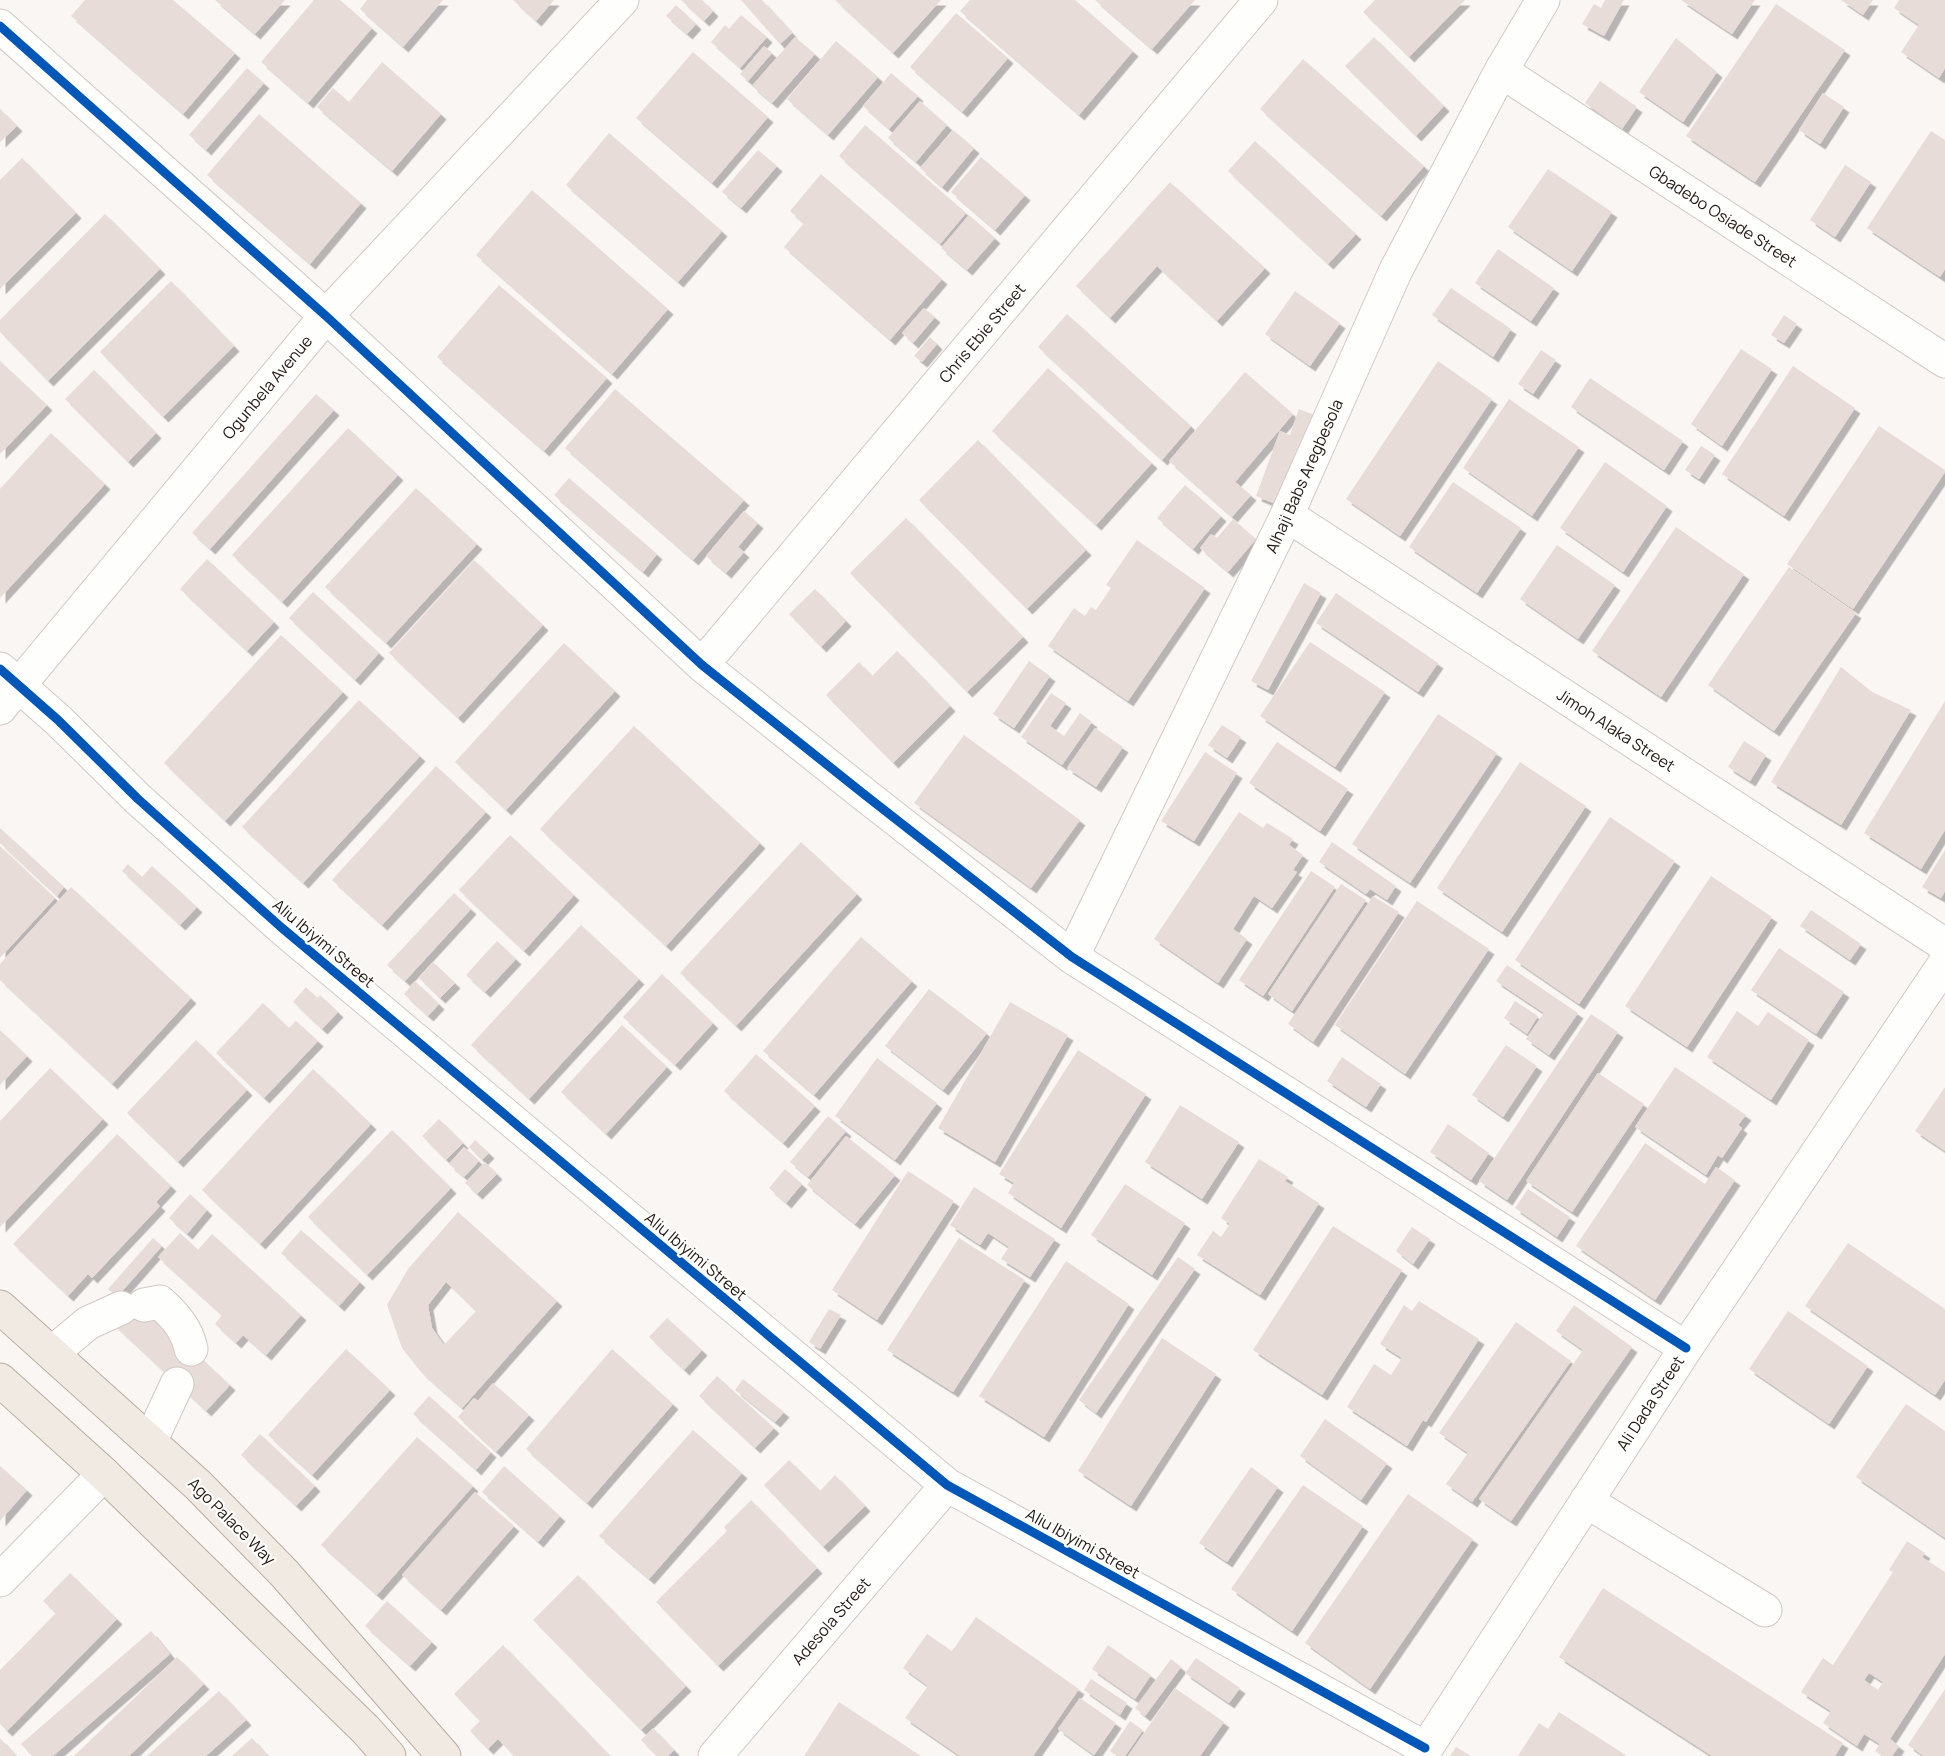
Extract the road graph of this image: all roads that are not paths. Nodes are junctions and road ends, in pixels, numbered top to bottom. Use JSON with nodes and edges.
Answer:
{"nodes":[{"id":1,"x":622,"y":0,"type":"edge"},
{"id":2,"x":1261,"y":0,"type":"edge"},
{"id":3,"x":1543,"y":0,"type":"edge"},
{"id":4,"x":0,"y":26,"type":"edge"},
{"id":5,"x":1501,"y":71,"type":"junction"},
{"id":6,"x":326,"y":316,"type":"junction"},
{"id":7,"x":1945,"y":362,"type":"edge"},
{"id":8,"x":1287,"y":515,"type":"junction"},
{"id":9,"x":702,"y":665,"type":"junction"},
{"id":10,"x":6,"y":688,"type":"edge"},
{"id":11,"x":1945,"y":945,"type":"edge"},
{"id":12,"x":1072,"y":957,"type":"junction"},
{"id":13,"x":1945,"y":963,"type":"edge"},
{"id":14,"x":0,"y":1306,"type":"edge"},
{"id":15,"x":1686,"y":1348,"type":"junction"},
{"id":16,"x":191,"y":1349,"type":"dead end"},
{"id":17,"x":52,"y":1353,"type":"junction"},
{"id":18,"x":0,"y":1380,"type":"edge"},
{"id":19,"x":177,"y":1384,"type":"dead end"},
{"id":20,"x":150,"y":1442,"type":"junction"},
{"id":21,"x":104,"y":1473,"type":"junction"},
{"id":22,"x":947,"y":1485,"type":"junction"},
{"id":23,"x":1586,"y":1501,"type":"junction"},
{"id":24,"x":0,"y":1580,"type":"edge"},
{"id":25,"x":1765,"y":1610,"type":"dead end"},
{"id":26,"x":1423,"y":1752,"type":"edge"},
{"id":27,"x":389,"y":1756,"type":"edge"},
{"id":28,"x":444,"y":1756,"type":"edge"},
{"id":29,"x":714,"y":1756,"type":"edge"}],
"edges":[{"from":1,"to":6,"type":"street","name":"Ogunbela Avenue"},
{"from":2,"to":9,"type":"street","name":"Chris Ebie Street"},
{"from":3,"to":5,"type":"street","name":"Alhaji Babs Aregbesola"},
{"from":4,"to":6,"type":"street"},
{"from":5,"to":7,"type":"street","name":"Gbadebo Osiade Street"},
{"from":5,"to":8,"type":"street","name":"Alhaji Babs Aregbesola"},
{"from":6,"to":9,"type":"street"},
{"from":6,"to":10,"type":"street","name":"Ogunbela Avenue"},
{"from":8,"to":11,"type":"street","name":"Jimoh Alaka Street"},
{"from":8,"to":12,"type":"street","name":"Alhaji Babs Aregbesola"},
{"from":9,"to":12,"type":"street"},
{"from":10,"to":22,"type":"street","name":"Aliu Ibiyimi Street"},
{"from":12,"to":15,"type":"street"},
{"from":13,"to":15,"type":"street","name":"Ali Dada Street"},
{"from":14,"to":17,"type":"main road","name":"Ago Palace Way"},
{"from":15,"to":23,"type":"street","name":"Ali Dada Street"},
{"from":16,"to":17,"type":"street"},
{"from":17,"to":20,"type":"main road","name":"Ago Palace Way"},
{"from":18,"to":21,"type":"main road"},
{"from":19,"to":20,"type":"street"},
{"from":20,"to":28,"type":"main road","name":"Ago Palace Way"},
{"from":21,"to":24,"type":"street"},
{"from":21,"to":27,"type":"main road"},
{"from":22,"to":26,"type":"street","name":"Aliu Ibiyimi Street"},
{"from":22,"to":29,"type":"street","name":"Adesola Street"},
{"from":23,"to":25,"type":"street"},
{"from":23,"to":26,"type":"street","name":"Ali Dada Street"}]}
